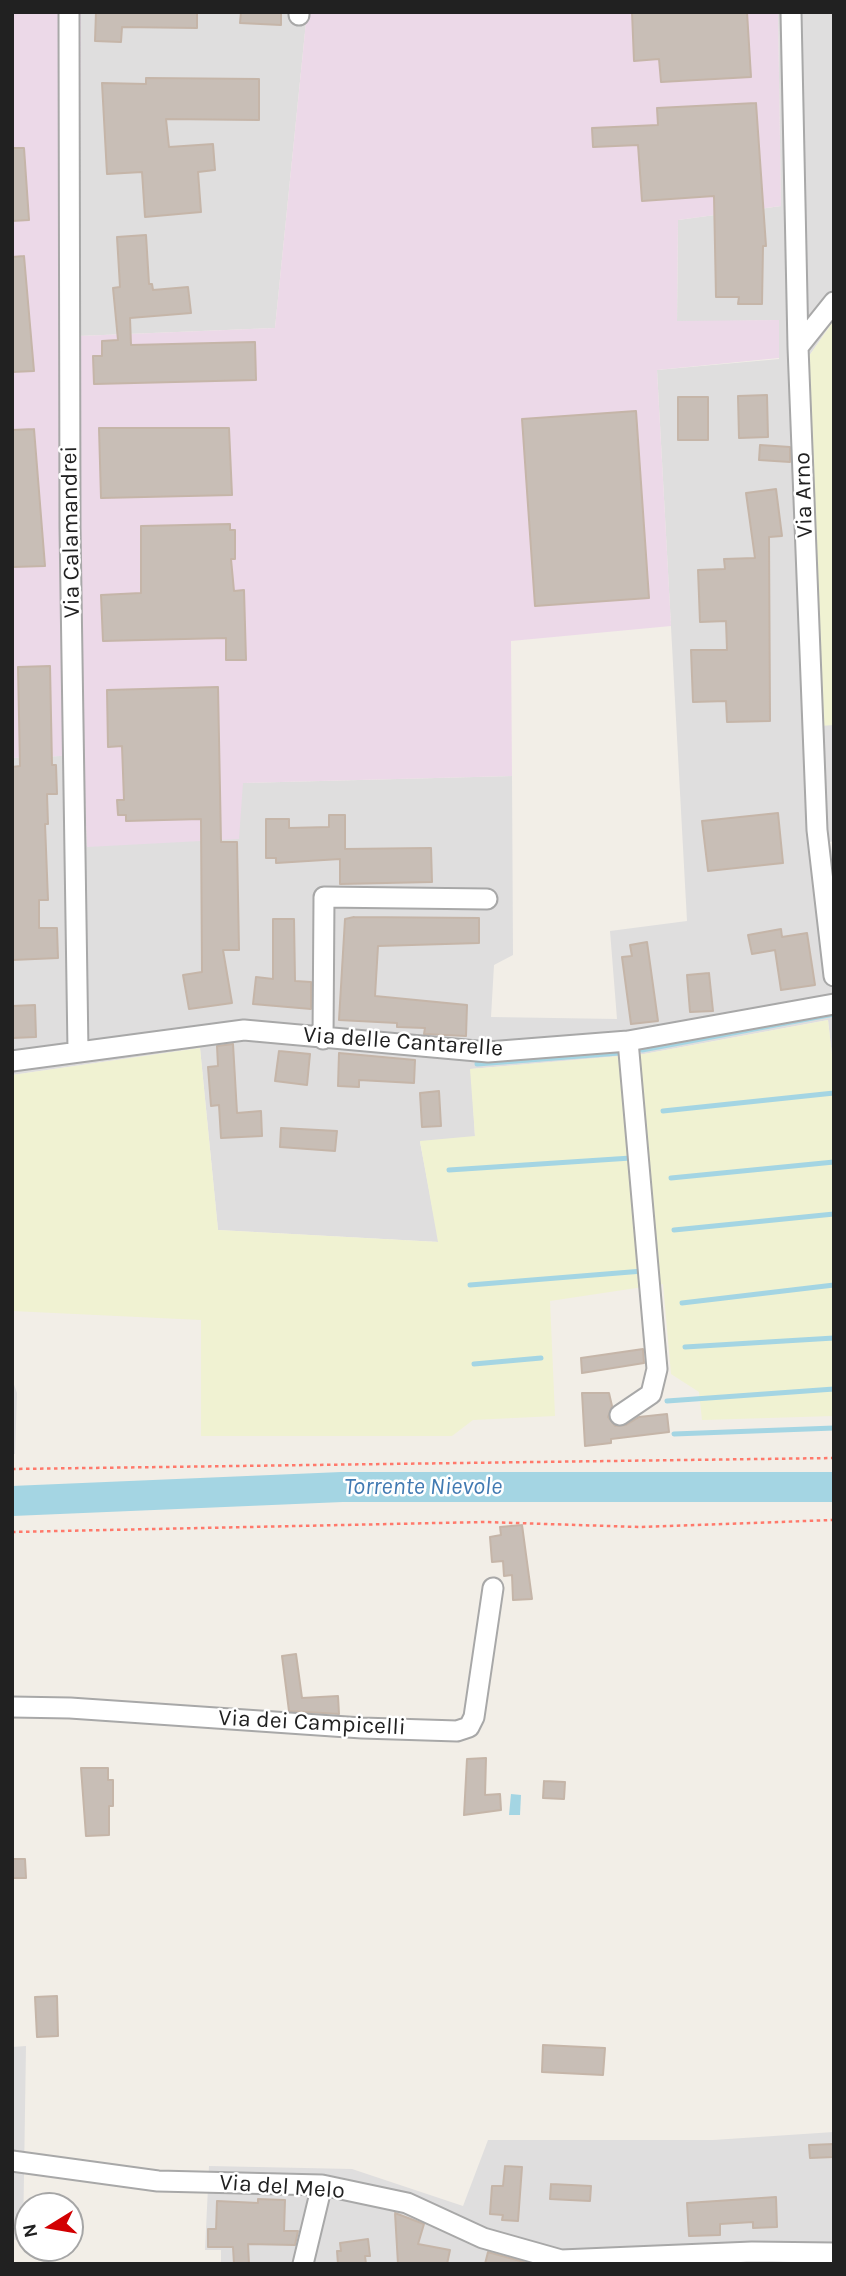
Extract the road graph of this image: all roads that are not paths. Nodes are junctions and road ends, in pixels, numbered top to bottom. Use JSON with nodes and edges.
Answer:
{"nodes":[{"id":1,"x":69,"y":12,"type":"edge"},
{"id":2,"x":792,"y":12,"type":"edge"},
{"id":3,"x":834,"y":302,"type":"edge"},
{"id":4,"x":798,"y":347,"type":"junction"},
{"id":5,"x":487,"y":899,"type":"dead end"},
{"id":6,"x":834,"y":976,"type":"edge"},
{"id":7,"x":834,"y":1004,"type":"edge"},
{"id":8,"x":323,"y":1039,"type":"junction"},
{"id":9,"x":628,"y":1041,"type":"junction"},
{"id":10,"x":78,"y":1051,"type":"junction"},
{"id":11,"x":12,"y":1061,"type":"edge"},
{"id":12,"x":620,"y":1415,"type":"dead end"},
{"id":13,"x":493,"y":1588,"type":"dead end"},
{"id":14,"x":12,"y":1707,"type":"edge"},
{"id":15,"x":12,"y":2161,"type":"edge"},
{"id":16,"x":322,"y":2185,"type":"junction"},
{"id":17,"x":834,"y":2253,"type":"edge"},
{"id":18,"x":752,"y":2258,"type":"edge"},
{"id":19,"x":303,"y":2264,"type":"edge"}],
"edges":[{"from":1,"to":10,"type":"street","name":"Via Calamandrei"},
{"from":2,"to":4,"type":"street","name":"Via Arno"},
{"from":3,"to":4,"type":"street"},
{"from":4,"to":6,"type":"street","name":"Via Arno"},
{"from":5,"to":8,"type":"street"},
{"from":7,"to":9,"type":"street","name":"Via delle Cantarelle"},
{"from":8,"to":9,"type":"street","name":"Via delle Cantarelle"},
{"from":8,"to":10,"type":"street","name":"Via delle Cantarelle"},
{"from":9,"to":12,"type":"street"},
{"from":10,"to":11,"type":"street","name":"Via delle Cantarelle"},
{"from":13,"to":14,"type":"street","name":"Via dei Campicelli"},
{"from":15,"to":16,"type":"street","name":"Via del Melo"},
{"from":16,"to":18,"type":"street","name":"Via del Melo"},
{"from":16,"to":19,"type":"street"},
{"from":17,"to":18,"type":"street","name":"Via del Melo"}]}
